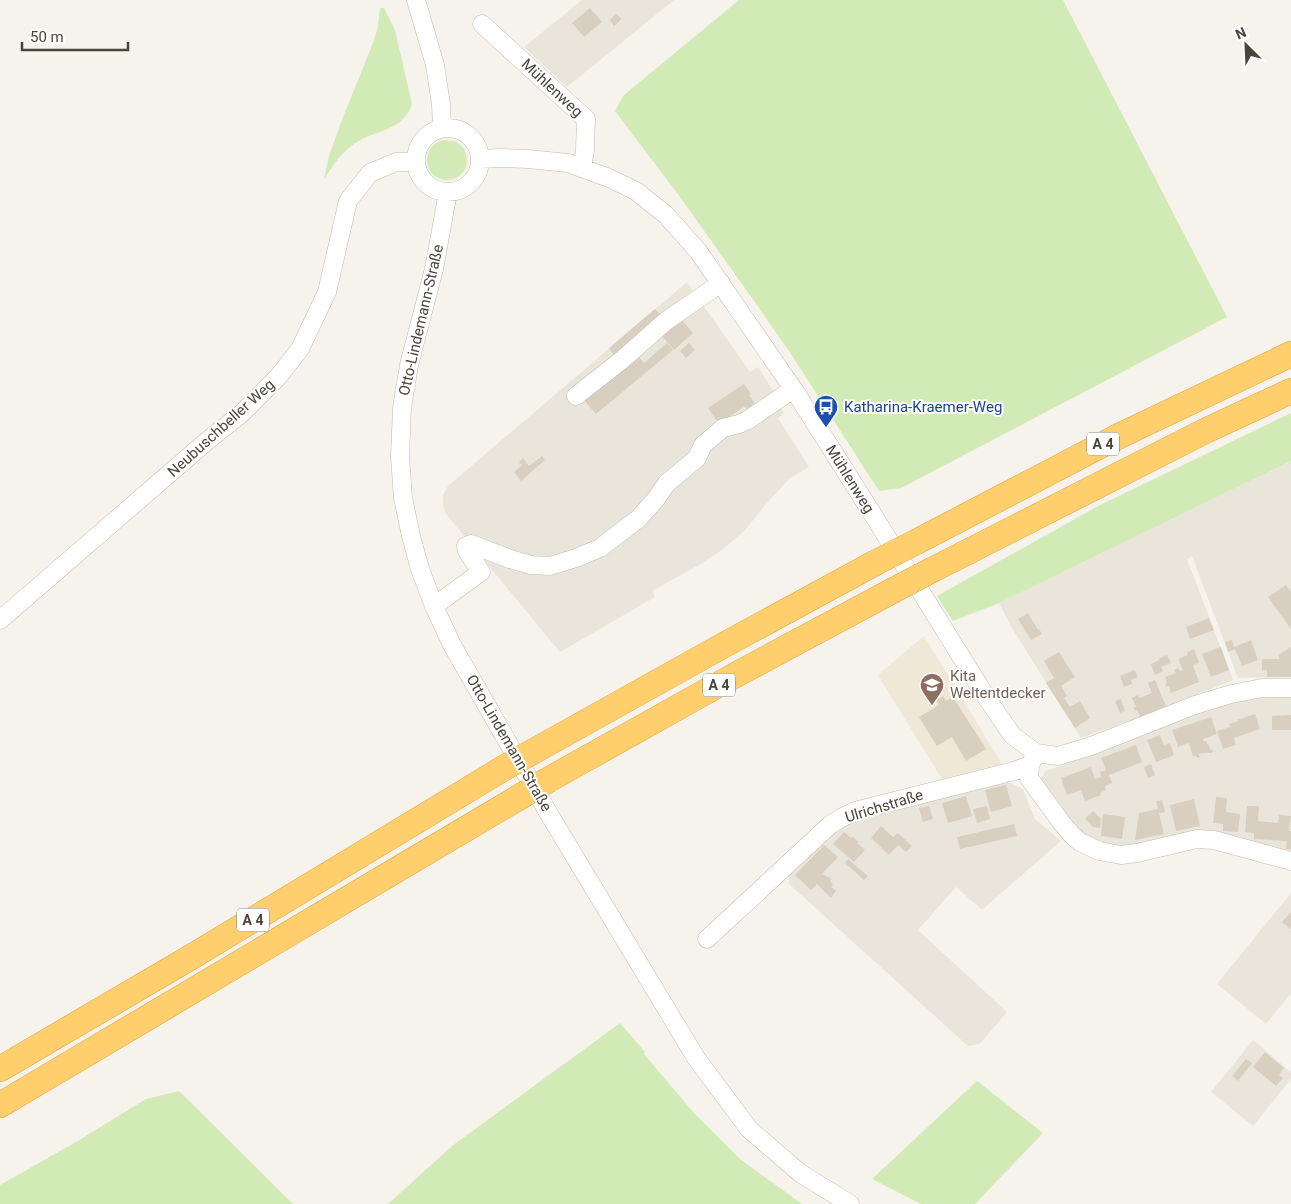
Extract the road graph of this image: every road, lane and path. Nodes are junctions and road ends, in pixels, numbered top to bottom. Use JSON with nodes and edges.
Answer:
{"nodes":[{"id":1,"x":416,"y":0,"type":"edge"},
{"id":2,"x":482,"y":24,"type":"dead end"},
{"id":3,"x":442,"y":128,"type":"junction"},
{"id":4,"x":480,"y":159,"type":"junction"},
{"id":5,"x":416,"y":162,"type":"junction"},
{"id":6,"x":582,"y":168,"type":"junction"},
{"id":7,"x":448,"y":192,"type":"junction"},
{"id":8,"x":721,"y":283,"type":"junction"},
{"id":9,"x":1291,"y":354,"type":"edge"},
{"id":10,"x":793,"y":389,"type":"junction"},
{"id":11,"x":1291,"y":391,"type":"edge"},
{"id":12,"x":576,"y":396,"type":"dead end"},
{"id":13,"x":434,"y":606,"type":"junction"},
{"id":14,"x":0,"y":620,"type":"edge"},
{"id":15,"x":1291,"y":688,"type":"edge"},
{"id":16,"x":1033,"y":759,"type":"junction"},
{"id":17,"x":1291,"y":861,"type":"edge"},
{"id":18,"x":707,"y":939,"type":"dead end"},
{"id":19,"x":0,"y":1069,"type":"edge"},
{"id":20,"x":0,"y":1104,"type":"edge"},
{"id":21,"x":850,"y":1204,"type":"edge"}],
"edges":[{"from":1,"to":3,"type":"street"},
{"from":2,"to":6,"type":"street","name":"Mühlenweg"},
{"from":3,"to":4,"type":"street"},
{"from":3,"to":5,"type":"street"},
{"from":4,"to":6,"type":"street","name":"Mühlenweg"},
{"from":4,"to":7,"type":"street"},
{"from":5,"to":7,"type":"street"},
{"from":5,"to":14,"type":"street","name":"Neubuschbeller Weg"},
{"from":6,"to":8,"type":"street","name":"Mühlenweg"},
{"from":7,"to":13,"type":"street","name":"Otto-Lindemann-Straße"},
{"from":8,"to":10,"type":"street","name":"Mühlenweg"},
{"from":8,"to":12,"type":"street"},
{"from":9,"to":19,"type":"highway","number":"A 4","bridge":true},
{"from":10,"to":13,"type":"street"},
{"from":10,"to":16,"type":"street","name":"Mühlenweg"},
{"from":11,"to":20,"type":"highway","number":"A 4","bridge":true},
{"from":13,"to":21,"type":"street","name":"Otto-Lindemann-Straße"},
{"from":15,"to":16,"type":"street"},
{"from":16,"to":17,"type":"street"},
{"from":16,"to":18,"type":"street","name":"Ulrichstraße"}]}
